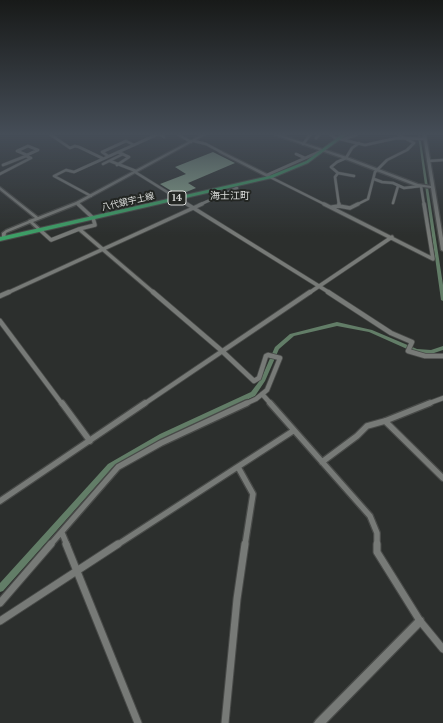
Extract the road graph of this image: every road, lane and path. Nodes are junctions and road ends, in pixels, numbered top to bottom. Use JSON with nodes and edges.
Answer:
{"nodes":[{"id":1,"x":10,"y":169,"type":"edge"},
{"id":2,"x":81,"y":169,"type":"edge"},
{"id":3,"x":128,"y":169,"type":"edge"},
{"id":4,"x":142,"y":169,"type":"edge"},
{"id":5,"x":254,"y":169,"type":"edge"},
{"id":6,"x":283,"y":169,"type":"edge"},
{"id":7,"x":288,"y":169,"type":"edge"},
{"id":8,"x":333,"y":169,"type":"edge"},
{"id":9,"x":374,"y":169,"type":"edge"},
{"id":10,"x":429,"y":169,"type":"edge"},
{"id":11,"x":377,"y":170,"type":"junction"},
{"id":12,"x":136,"y":172,"type":"junction"},
{"id":13,"x":338,"y":173,"type":"junction"},
{"id":14,"x":0,"y":174,"type":"edge"},
{"id":15,"x":268,"y":176,"type":"junction"},
{"id":16,"x":354,"y":176,"type":"dead end"},
{"id":17,"x":374,"y":179,"type":"junction"},
{"id":18,"x":398,"y":186,"type":"junction"},
{"id":19,"x":421,"y":186,"type":"junction"},
{"id":20,"x":432,"y":187,"type":"junction"},
{"id":21,"x":0,"y":188,"type":"edge"},
{"id":22,"x":226,"y":188,"type":"junction"},
{"id":23,"x":237,"y":188,"type":"dead end"},
{"id":24,"x":230,"y":192,"type":"junction"},
{"id":25,"x":91,"y":196,"type":"junction"},
{"id":26,"x":176,"y":199,"type":"junction"},
{"id":27,"x":77,"y":203,"type":"junction"},
{"id":28,"x":393,"y":203,"type":"dead end"},
{"id":29,"x":339,"y":206,"type":"junction"},
{"id":30,"x":332,"y":207,"type":"junction"},
{"id":31,"x":194,"y":208,"type":"junction"},
{"id":32,"x":93,"y":218,"type":"junction"},
{"id":33,"x":38,"y":219,"type":"junction"},
{"id":34,"x":443,"y":220,"type":"edge"},
{"id":35,"x":30,"y":221,"type":"junction"},
{"id":36,"x":438,"y":222,"type":"junction"},
{"id":37,"x":443,"y":224,"type":"edge"},
{"id":38,"x":79,"y":229,"type":"junction"},
{"id":39,"x":40,"y":230,"type":"junction"},
{"id":40,"x":392,"y":237,"type":"junction"},
{"id":41,"x":2,"y":239,"type":"edge"},
{"id":42,"x":102,"y":250,"type":"junction"},
{"id":43,"x":443,"y":250,"type":"edge"},
{"id":44,"x":319,"y":286,"type":"junction"},
{"id":45,"x":0,"y":296,"type":"edge"},
{"id":46,"x":0,"y":321,"type":"edge"},
{"id":47,"x":222,"y":351,"type":"junction"},
{"id":48,"x":443,"y":356,"type":"edge"},
{"id":49,"x":262,"y":394,"type":"junction"},
{"id":50,"x":443,"y":398,"type":"edge"},
{"id":51,"x":386,"y":421,"type":"junction"},
{"id":52,"x":293,"y":431,"type":"junction"},
{"id":53,"x":90,"y":440,"type":"junction"},
{"id":54,"x":322,"y":462,"type":"junction"},
{"id":55,"x":238,"y":467,"type":"junction"},
{"id":56,"x":443,"y":478,"type":"edge"},
{"id":57,"x":0,"y":501,"type":"edge"},
{"id":58,"x":62,"y":533,"type":"junction"},
{"id":59,"x":78,"y":571,"type":"junction"},
{"id":60,"x":0,"y":603,"type":"edge"},
{"id":61,"x":0,"y":621,"type":"edge"},
{"id":62,"x":420,"y":621,"type":"junction"},
{"id":63,"x":443,"y":649,"type":"edge"},
{"id":64,"x":138,"y":723,"type":"edge"},
{"id":65,"x":225,"y":723,"type":"edge"},
{"id":66,"x":319,"y":723,"type":"edge"}],
"edges":[{"from":1,"to":14,"type":"street"},
{"from":2,"to":25,"type":"street"},
{"from":3,"to":12,"type":"street"},
{"from":4,"to":12,"type":"street"},
{"from":5,"to":15,"type":"street"},
{"from":6,"to":15,"type":"street"},
{"from":7,"to":15,"type":"main road","name":"八代鏡宇土線","number":"14"},
{"from":8,"to":13,"type":"street"},
{"from":9,"to":11,"type":"street"},
{"from":10,"to":20,"type":"street"},
{"from":11,"to":17,"type":"street"},
{"from":11,"to":19,"type":"street"},
{"from":12,"to":25,"type":"street"},
{"from":12,"to":26,"type":"street"},
{"from":13,"to":16,"type":"street"},
{"from":13,"to":29,"type":"street"},
{"from":15,"to":22,"type":"main road","name":"八代鏡宇土線","number":"14"},
{"from":15,"to":30,"type":"street"},
{"from":17,"to":18,"type":"street"},
{"from":17,"to":29,"type":"street"},
{"from":18,"to":19,"type":"street"},
{"from":18,"to":28,"type":"street"},
{"from":19,"to":20,"type":"street"},
{"from":19,"to":40,"type":"street"},
{"from":20,"to":36,"type":"street"},
{"from":21,"to":33,"type":"street"},
{"from":22,"to":24,"type":"street"},
{"from":22,"to":26,"type":"main road","name":"八代鏡宇土線","number":"14"},
{"from":23,"to":24,"type":"street"},
{"from":24,"to":31,"type":"street"},
{"from":25,"to":27,"type":"street"},
{"from":26,"to":31,"type":"street"},
{"from":26,"to":32,"type":"main road","name":"八代鏡宇土線","number":"14"},
{"from":27,"to":32,"type":"street"},
{"from":27,"to":33,"type":"street"},
{"from":29,"to":30,"type":"street"},
{"from":30,"to":40,"type":"street"},
{"from":31,"to":42,"type":"street"},
{"from":31,"to":44,"type":"street"},
{"from":32,"to":38,"type":"street"},
{"from":32,"to":39,"type":"main road","name":"八代鏡宇土線","number":"14"},
{"from":33,"to":35,"type":"street"},
{"from":34,"to":36,"type":"street"},
{"from":35,"to":39,"type":"street"},
{"from":35,"to":41,"type":"street"},
{"from":36,"to":37,"type":"street"},
{"from":36,"to":43,"type":"street"},
{"from":38,"to":39,"type":"street"},
{"from":38,"to":42,"type":"street"},
{"from":39,"to":41,"type":"main road","name":"八代鏡宇土線","number":"14"},
{"from":40,"to":44,"type":"street"},
{"from":42,"to":45,"type":"street"},
{"from":42,"to":47,"type":"street"},
{"from":44,"to":47,"type":"street"},
{"from":44,"to":48,"type":"street"},
{"from":46,"to":53,"type":"street"},
{"from":47,"to":49,"type":"street"},
{"from":47,"to":53,"type":"street"},
{"from":49,"to":52,"type":"street"},
{"from":49,"to":58,"type":"street"},
{"from":50,"to":51,"type":"street"},
{"from":51,"to":54,"type":"street"},
{"from":51,"to":56,"type":"street"},
{"from":52,"to":54,"type":"street"},
{"from":52,"to":55,"type":"street"},
{"from":53,"to":57,"type":"street"},
{"from":54,"to":62,"type":"street"},
{"from":55,"to":59,"type":"street"},
{"from":55,"to":65,"type":"street"},
{"from":58,"to":59,"type":"street"},
{"from":58,"to":60,"type":"street"},
{"from":59,"to":61,"type":"street"},
{"from":59,"to":64,"type":"street"},
{"from":62,"to":63,"type":"street"},
{"from":62,"to":66,"type":"street"}]}
